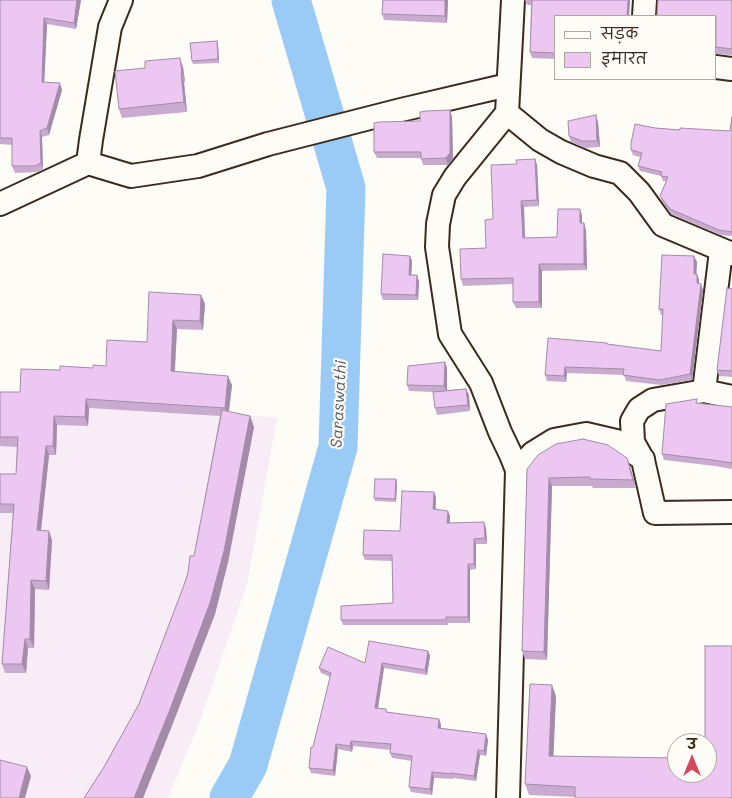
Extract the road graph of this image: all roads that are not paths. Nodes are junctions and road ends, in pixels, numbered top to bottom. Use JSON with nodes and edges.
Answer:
{"nodes":[{"id":1,"x":121,"y":0,"type":"edge"},
{"id":2,"x":513,"y":0,"type":"edge"},
{"id":3,"x":645,"y":0,"type":"edge"},
{"id":4,"x":644,"y":15,"type":"edge"},
{"id":5,"x":717,"y":67,"type":"edge"},
{"id":6,"x":732,"y":69,"type":"edge"},
{"id":7,"x":508,"y":85,"type":"junction"},
{"id":8,"x":506,"y":113,"type":"junction"},
{"id":9,"x":88,"y":163,"type":"junction"},
{"id":10,"x":0,"y":204,"type":"edge"},
{"id":11,"x":727,"y":252,"type":"edge"},
{"id":12,"x":704,"y":392,"type":"junction"},
{"id":13,"x":732,"y":397,"type":"edge"},
{"id":14,"x":644,"y":460,"type":"junction"},
{"id":15,"x":517,"y":470,"type":"junction"},
{"id":16,"x":732,"y":512,"type":"edge"},
{"id":17,"x":508,"y":798,"type":"edge"}],
"edges":[{"from":1,"to":9,"type":"street"},
{"from":2,"to":7,"type":"street"},
{"from":3,"to":4,"type":"street"},
{"from":5,"to":6,"type":"street"},
{"from":7,"to":8,"type":"street"},
{"from":7,"to":9,"type":"street"},
{"from":8,"to":11,"type":"street"},
{"from":8,"to":15,"type":"street"},
{"from":9,"to":10,"type":"street"},
{"from":11,"to":12,"type":"street"},
{"from":12,"to":13,"type":"street"},
{"from":12,"to":14,"type":"street"},
{"from":14,"to":15,"type":"street"},
{"from":14,"to":16,"type":"street"},
{"from":15,"to":17,"type":"street"}]}
